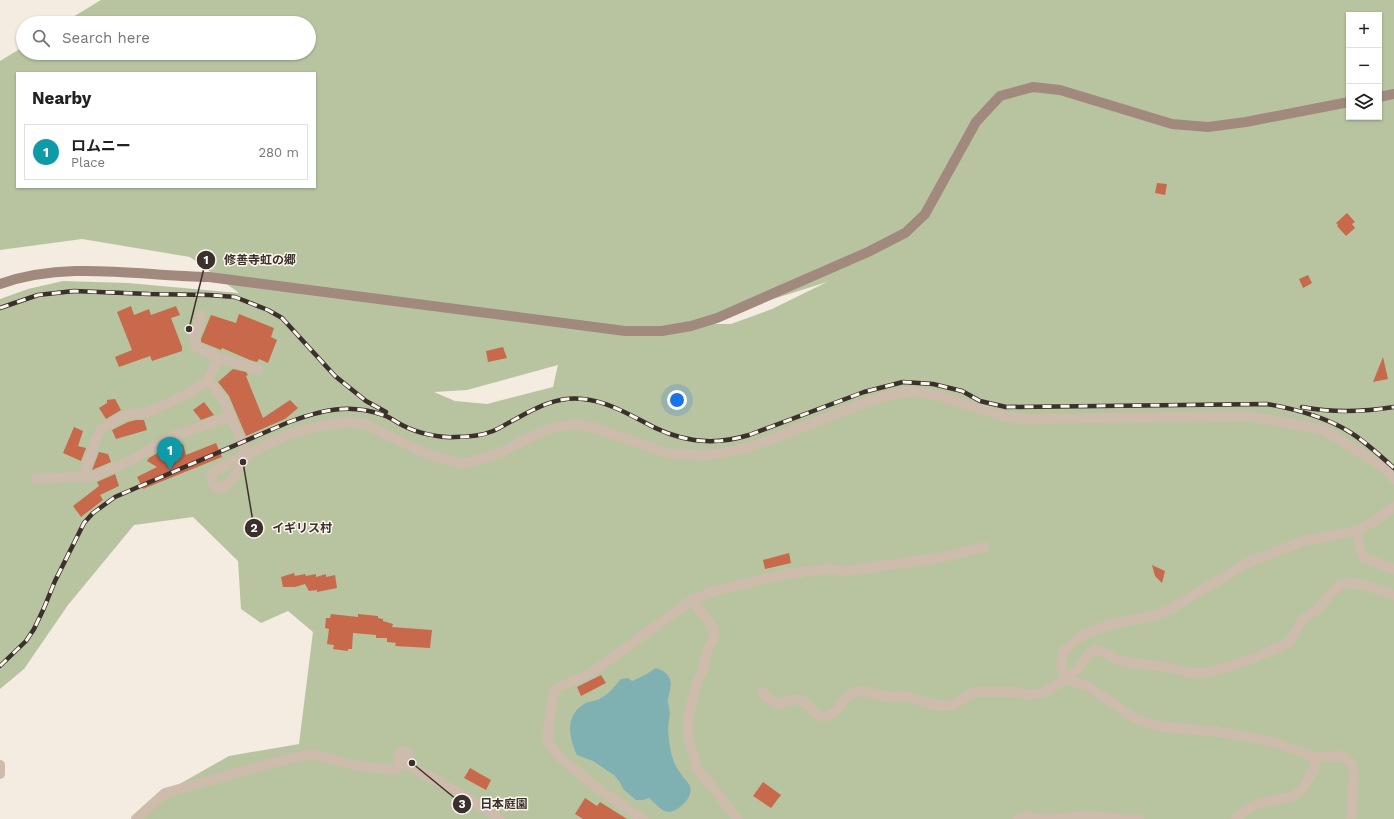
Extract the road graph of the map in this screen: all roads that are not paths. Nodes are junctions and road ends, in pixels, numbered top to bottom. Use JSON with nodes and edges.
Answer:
{"nodes":[{"id":1,"x":1394,"y":94,"type":"edge"},
{"id":2,"x":1382,"y":96,"type":"edge"},
{"id":3,"x":1346,"y":103,"type":"edge"},
{"id":4,"x":0,"y":284,"type":"edge"},
{"id":5,"x":201,"y":315,"type":"dead end"},
{"id":6,"x":219,"y":358,"type":"junction"},
{"id":7,"x":258,"y":369,"type":"dead end"},
{"id":8,"x":208,"y":380,"type":"junction"},
{"id":9,"x":231,"y":416,"type":"junction"},
{"id":10,"x":83,"y":477,"type":"junction"},
{"id":11,"x":36,"y":479,"type":"dead end"},
{"id":12,"x":1394,"y":479,"type":"edge"},
{"id":13,"x":1394,"y":507,"type":"edge"},
{"id":14,"x":1356,"y":530,"type":"junction"},
{"id":15,"x":986,"y":547,"type":"dead end"},
{"id":16,"x":1394,"y":569,"type":"edge"},
{"id":17,"x":1394,"y":595,"type":"edge"},
{"id":18,"x":692,"y":600,"type":"junction"},
{"id":19,"x":1066,"y":679,"type":"junction"},
{"id":20,"x":762,"y":692,"type":"dead end"},
{"id":21,"x":1315,"y":757,"type":"junction"},
{"id":22,"x":0,"y":765,"type":"edge"},
{"id":23,"x":0,"y":774,"type":"edge"},
{"id":24,"x":136,"y":819,"type":"edge"},
{"id":25,"x":500,"y":819,"type":"edge"},
{"id":26,"x":643,"y":819,"type":"edge"},
{"id":27,"x":736,"y":819,"type":"edge"},
{"id":28,"x":1018,"y":819,"type":"edge"},
{"id":29,"x":1042,"y":819,"type":"edge"},
{"id":30,"x":1048,"y":819,"type":"edge"},
{"id":31,"x":1126,"y":819,"type":"edge"},
{"id":32,"x":1134,"y":819,"type":"edge"},
{"id":33,"x":1139,"y":819,"type":"edge"},
{"id":34,"x":1236,"y":819,"type":"edge"},
{"id":35,"x":1351,"y":819,"type":"edge"}],
"edges":[{"from":1,"to":2,"type":"street"},
{"from":3,"to":4,"type":"street"},
{"from":5,"to":6,"type":"street"},
{"from":6,"to":7,"type":"street"},
{"from":6,"to":8,"type":"street"},
{"from":8,"to":9,"type":"street"},
{"from":8,"to":10,"type":"street"},
{"from":9,"to":10,"type":"street"},
{"from":9,"to":12,"type":"street"},
{"from":10,"to":11,"type":"street"},
{"from":13,"to":14,"type":"street"},
{"from":14,"to":16,"type":"street"},
{"from":14,"to":19,"type":"street"},
{"from":15,"to":18,"type":"street"},
{"from":17,"to":19,"type":"street"},
{"from":18,"to":26,"type":"street"},
{"from":18,"to":27,"type":"street"},
{"from":19,"to":20,"type":"street"},
{"from":19,"to":21,"type":"street"},
{"from":21,"to":34,"type":"street"},
{"from":21,"to":35,"type":"street"},
{"from":22,"to":23,"type":"street"},
{"from":24,"to":25,"type":"street"},
{"from":28,"to":29,"type":"street"},
{"from":30,"to":31,"type":"street"},
{"from":32,"to":33,"type":"street"}]}
